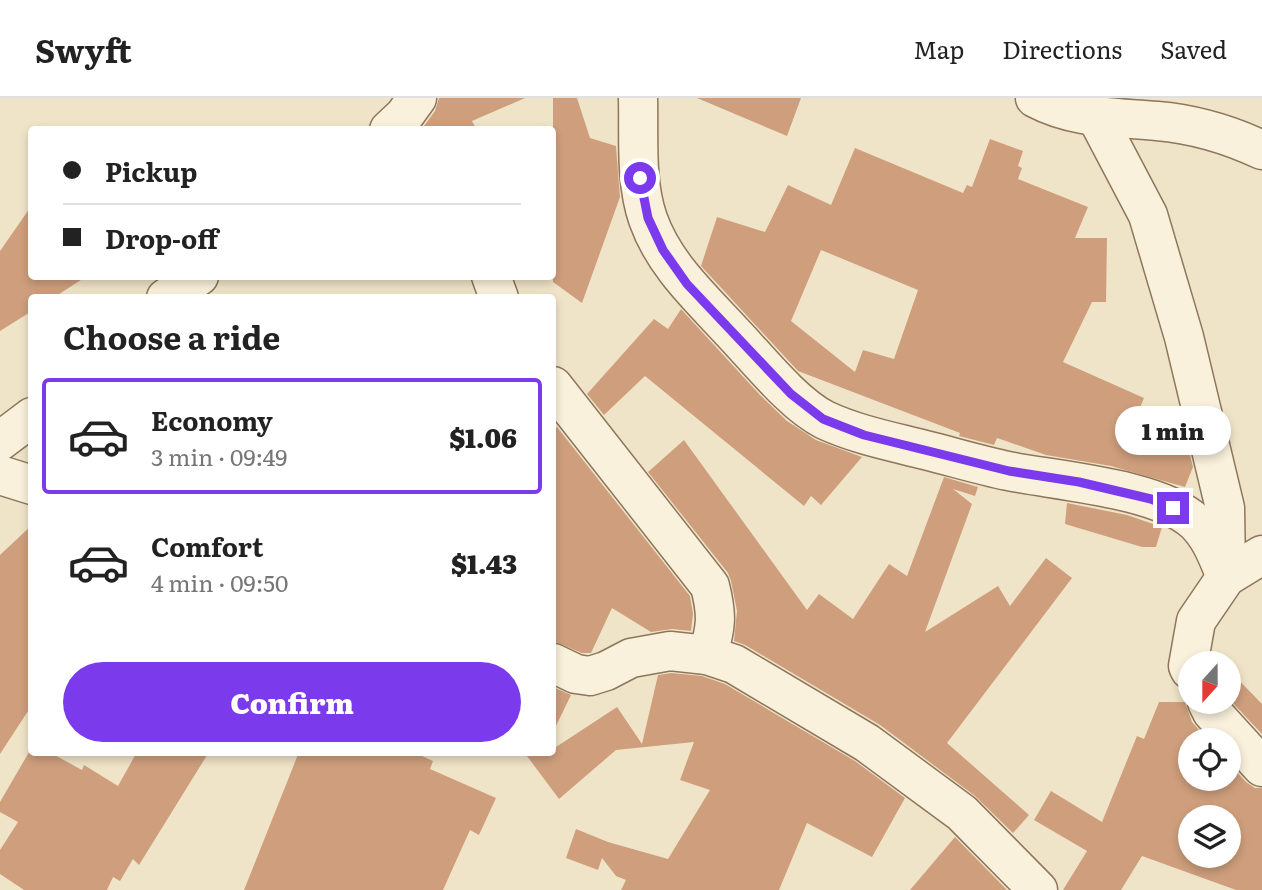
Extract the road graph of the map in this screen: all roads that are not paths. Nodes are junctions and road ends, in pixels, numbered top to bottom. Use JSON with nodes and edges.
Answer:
{"nodes":[{"id":1,"x":638,"y":98,"type":"edge"},
{"id":2,"x":1035,"y":98,"type":"edge"},
{"id":3,"x":1097,"y":118,"type":"junction"},
{"id":4,"x":1262,"y":150,"type":"edge"},
{"id":5,"x":193,"y":280,"type":"edge"},
{"id":6,"x":172,"y":294,"type":"edge"},
{"id":7,"x":556,"y":390,"type":"edge"},
{"id":8,"x":28,"y":420,"type":"edge"},
{"id":9,"x":0,"y":441,"type":"edge"},
{"id":10,"x":0,"y":475,"type":"edge"},
{"id":11,"x":28,"y":484,"type":"edge"},
{"id":12,"x":1262,"y":555,"type":"edge"},
{"id":13,"x":1226,"y":577,"type":"junction"},
{"id":14,"x":1191,"y":651,"type":"edge"},
{"id":15,"x":707,"y":655,"type":"junction"},
{"id":16,"x":556,"y":664,"type":"edge"},
{"id":17,"x":1214,"y":714,"type":"edge"},
{"id":18,"x":1262,"y":767,"type":"edge"},
{"id":19,"x":1038,"y":890,"type":"edge"}],
"edges":[{"from":1,"to":13,"type":"street"},
{"from":2,"to":3,"type":"street"},
{"from":3,"to":4,"type":"street"},
{"from":3,"to":13,"type":"street"},
{"from":5,"to":6,"type":"street"},
{"from":7,"to":15,"type":"street"},
{"from":8,"to":9,"type":"street"},
{"from":10,"to":11,"type":"street"},
{"from":12,"to":13,"type":"street"},
{"from":13,"to":14,"type":"street"},
{"from":15,"to":16,"type":"street"},
{"from":15,"to":19,"type":"street"},
{"from":17,"to":18,"type":"street"}]}
